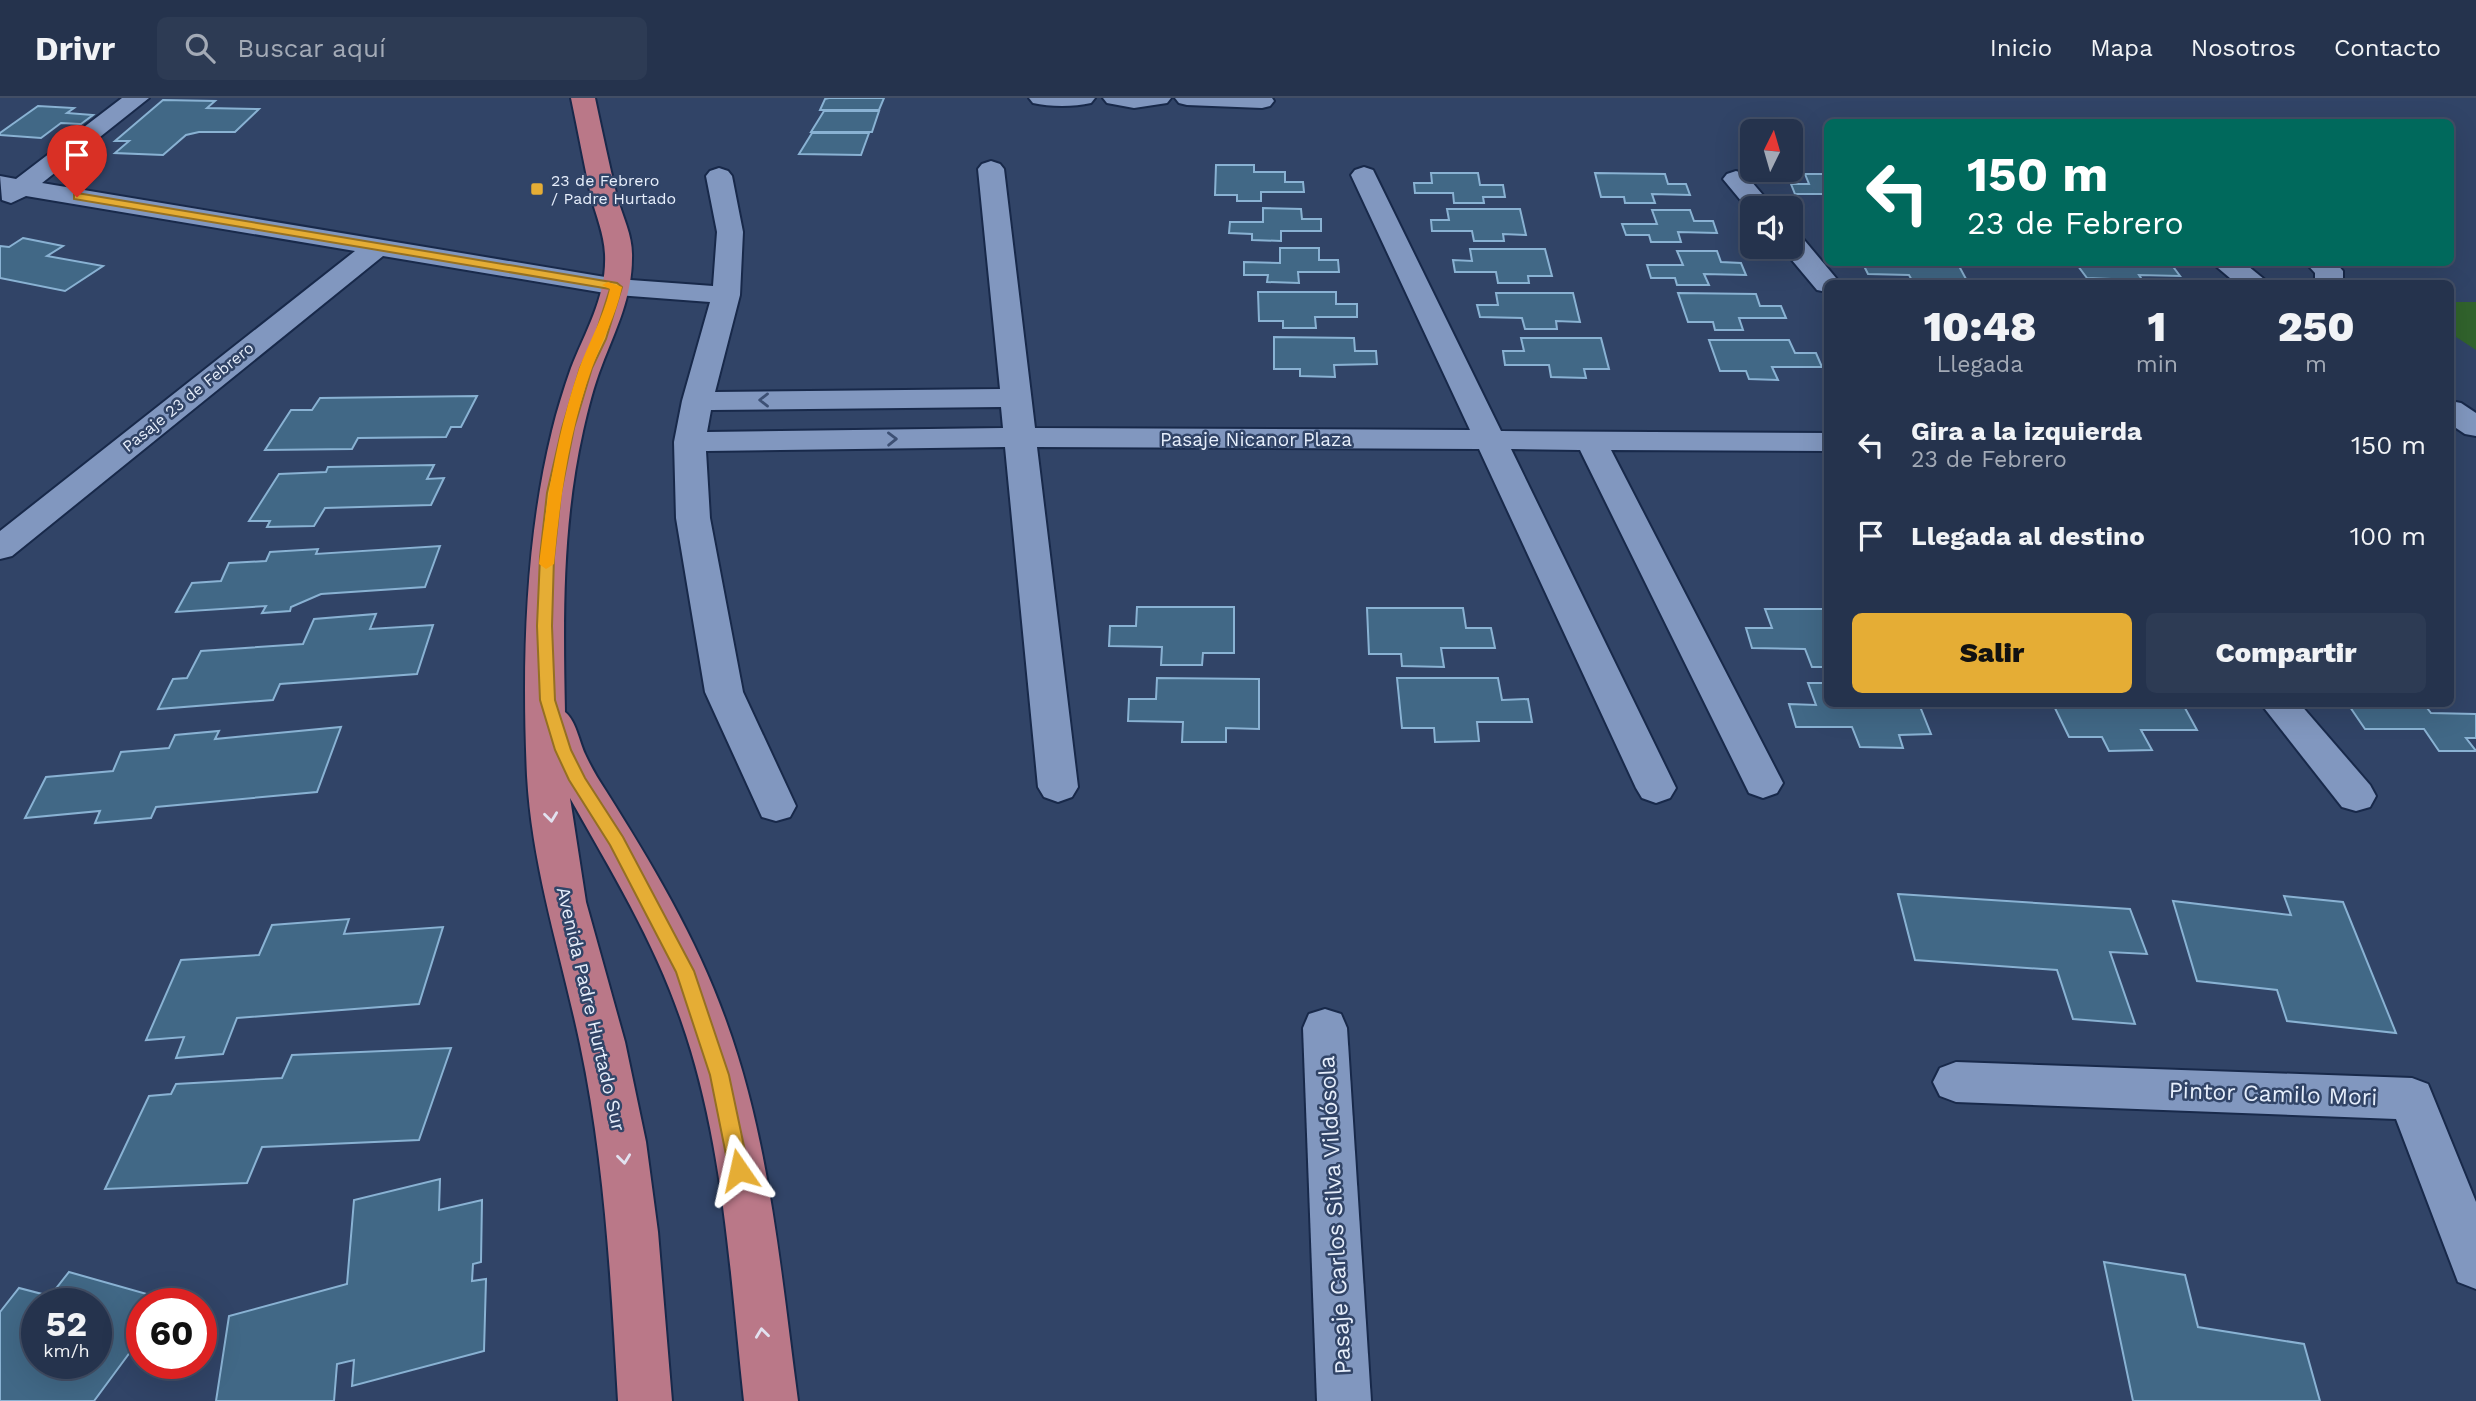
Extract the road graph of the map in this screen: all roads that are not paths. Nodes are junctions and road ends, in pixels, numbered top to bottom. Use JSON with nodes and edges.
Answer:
{"nodes":[{"id":1,"x":137,"y":98,"type":"edge"},
{"id":2,"x":583,"y":98,"type":"edge"},
{"id":3,"x":1041,"y":98,"type":"edge"},
{"id":4,"x":1083,"y":98,"type":"edge"},
{"id":5,"x":1115,"y":98,"type":"edge"},
{"id":6,"x":1159,"y":98,"type":"edge"},
{"id":7,"x":1187,"y":98,"type":"edge"},
{"id":8,"x":1262,"y":101,"type":"dead end"},
{"id":9,"x":991,"y":169,"type":"dead end"},
{"id":10,"x":1364,"y":175,"type":"dead end"},
{"id":11,"x":719,"y":176,"type":"dead end"},
{"id":12,"x":1736,"y":179,"type":"dead end"},
{"id":13,"x":11,"y":186,"type":"edge"},
{"id":14,"x":1751,"y":196,"type":"edge"},
{"id":15,"x":0,"y":202,"type":"edge"},
{"id":16,"x":377,"y":247,"type":"junction"},
{"id":17,"x":1803,"y":256,"type":"edge"},
{"id":18,"x":2230,"y":266,"type":"edge"},
{"id":19,"x":2250,"y":280,"type":"edge"},
{"id":20,"x":1824,"y":281,"type":"edge"},
{"id":21,"x":617,"y":287,"type":"junction"},
{"id":22,"x":726,"y":295,"type":"junction"},
{"id":23,"x":1017,"y":398,"type":"junction"},
{"id":24,"x":697,"y":401,"type":"junction"},
{"id":25,"x":2454,"y":413,"type":"edge"},
{"id":26,"x":2476,"y":427,"type":"edge"},
{"id":27,"x":1022,"y":437,"type":"junction"},
{"id":28,"x":1490,"y":440,"type":"junction"},
{"id":29,"x":1591,"y":441,"type":"junction"},
{"id":30,"x":690,"y":442,"type":"junction"},
{"id":31,"x":1824,"y":442,"type":"edge"},
{"id":32,"x":2454,"y":446,"type":"edge"},
{"id":33,"x":2476,"y":446,"type":"edge"},
{"id":34,"x":0,"y":548,"type":"edge"},
{"id":35,"x":548,"y":700,"type":"junction"},
{"id":36,"x":2282,"y":707,"type":"edge"},
{"id":37,"x":1763,"y":783,"type":"dead end"},
{"id":38,"x":1058,"y":787,"type":"dead end"},
{"id":39,"x":1656,"y":788,"type":"dead end"},
{"id":40,"x":2356,"y":796,"type":"dead end"},
{"id":41,"x":776,"y":806,"type":"dead end"},
{"id":42,"x":1325,"y":1028,"type":"dead end"},
{"id":43,"x":1956,"y":1082,"type":"dead end"},
{"id":44,"x":2476,"y":1265,"type":"edge"},
{"id":45,"x":645,"y":1401,"type":"edge"},
{"id":46,"x":771,"y":1401,"type":"edge"},
{"id":47,"x":1344,"y":1401,"type":"edge"}],
"edges":[{"from":1,"to":13,"type":"street"},
{"from":2,"to":21,"type":"main road","name":"Avenida Padre Hurtado Sur"},
{"from":3,"to":4,"type":"street"},
{"from":5,"to":6,"type":"street"},
{"from":7,"to":8,"type":"street"},
{"from":9,"to":23,"type":"street"},
{"from":10,"to":28,"type":"street"},
{"from":11,"to":22,"type":"street"},
{"from":12,"to":14,"type":"street"},
{"from":13,"to":15,"type":"street"},
{"from":13,"to":16,"type":"street"},
{"from":16,"to":21,"type":"street"},
{"from":16,"to":34,"type":"street","name":"Pasaje 23 de Febrero"},
{"from":17,"to":20,"type":"street"},
{"from":18,"to":19,"type":"street"},
{"from":21,"to":22,"type":"street"},
{"from":21,"to":35,"type":"main road","name":"Avenida Padre Hurtado Sur"},
{"from":22,"to":24,"type":"street"},
{"from":23,"to":24,"type":"street","one_way":true},
{"from":23,"to":27,"type":"street"},
{"from":24,"to":30,"type":"street"},
{"from":25,"to":26,"type":"street"},
{"from":27,"to":28,"type":"street","name":"Pasaje Nicanor Plaza"},
{"from":30,"to":27,"type":"street","name":"Pasaje Nicanor Plaza","one_way":true},
{"from":27,"to":38,"type":"street"},
{"from":28,"to":29,"type":"street","name":"Pasaje Nicanor Plaza"},
{"from":28,"to":39,"type":"street"},
{"from":29,"to":31,"type":"street","name":"Pasaje Nicanor Plaza"},
{"from":29,"to":37,"type":"street"},
{"from":30,"to":41,"type":"street"},
{"from":32,"to":33,"type":"street"},
{"from":35,"to":45,"type":"main road","name":"Avenida Padre Hurtado Sur","one_way":true},
{"from":46,"to":35,"type":"main road","name":"Avenida Padre Hurtado Sur","one_way":true},
{"from":36,"to":40,"type":"street"},
{"from":42,"to":47,"type":"street","name":"Pasaje Carlos Silva Vildósola"},
{"from":43,"to":44,"type":"street","name":"Pintor Camilo Mori"}]}
